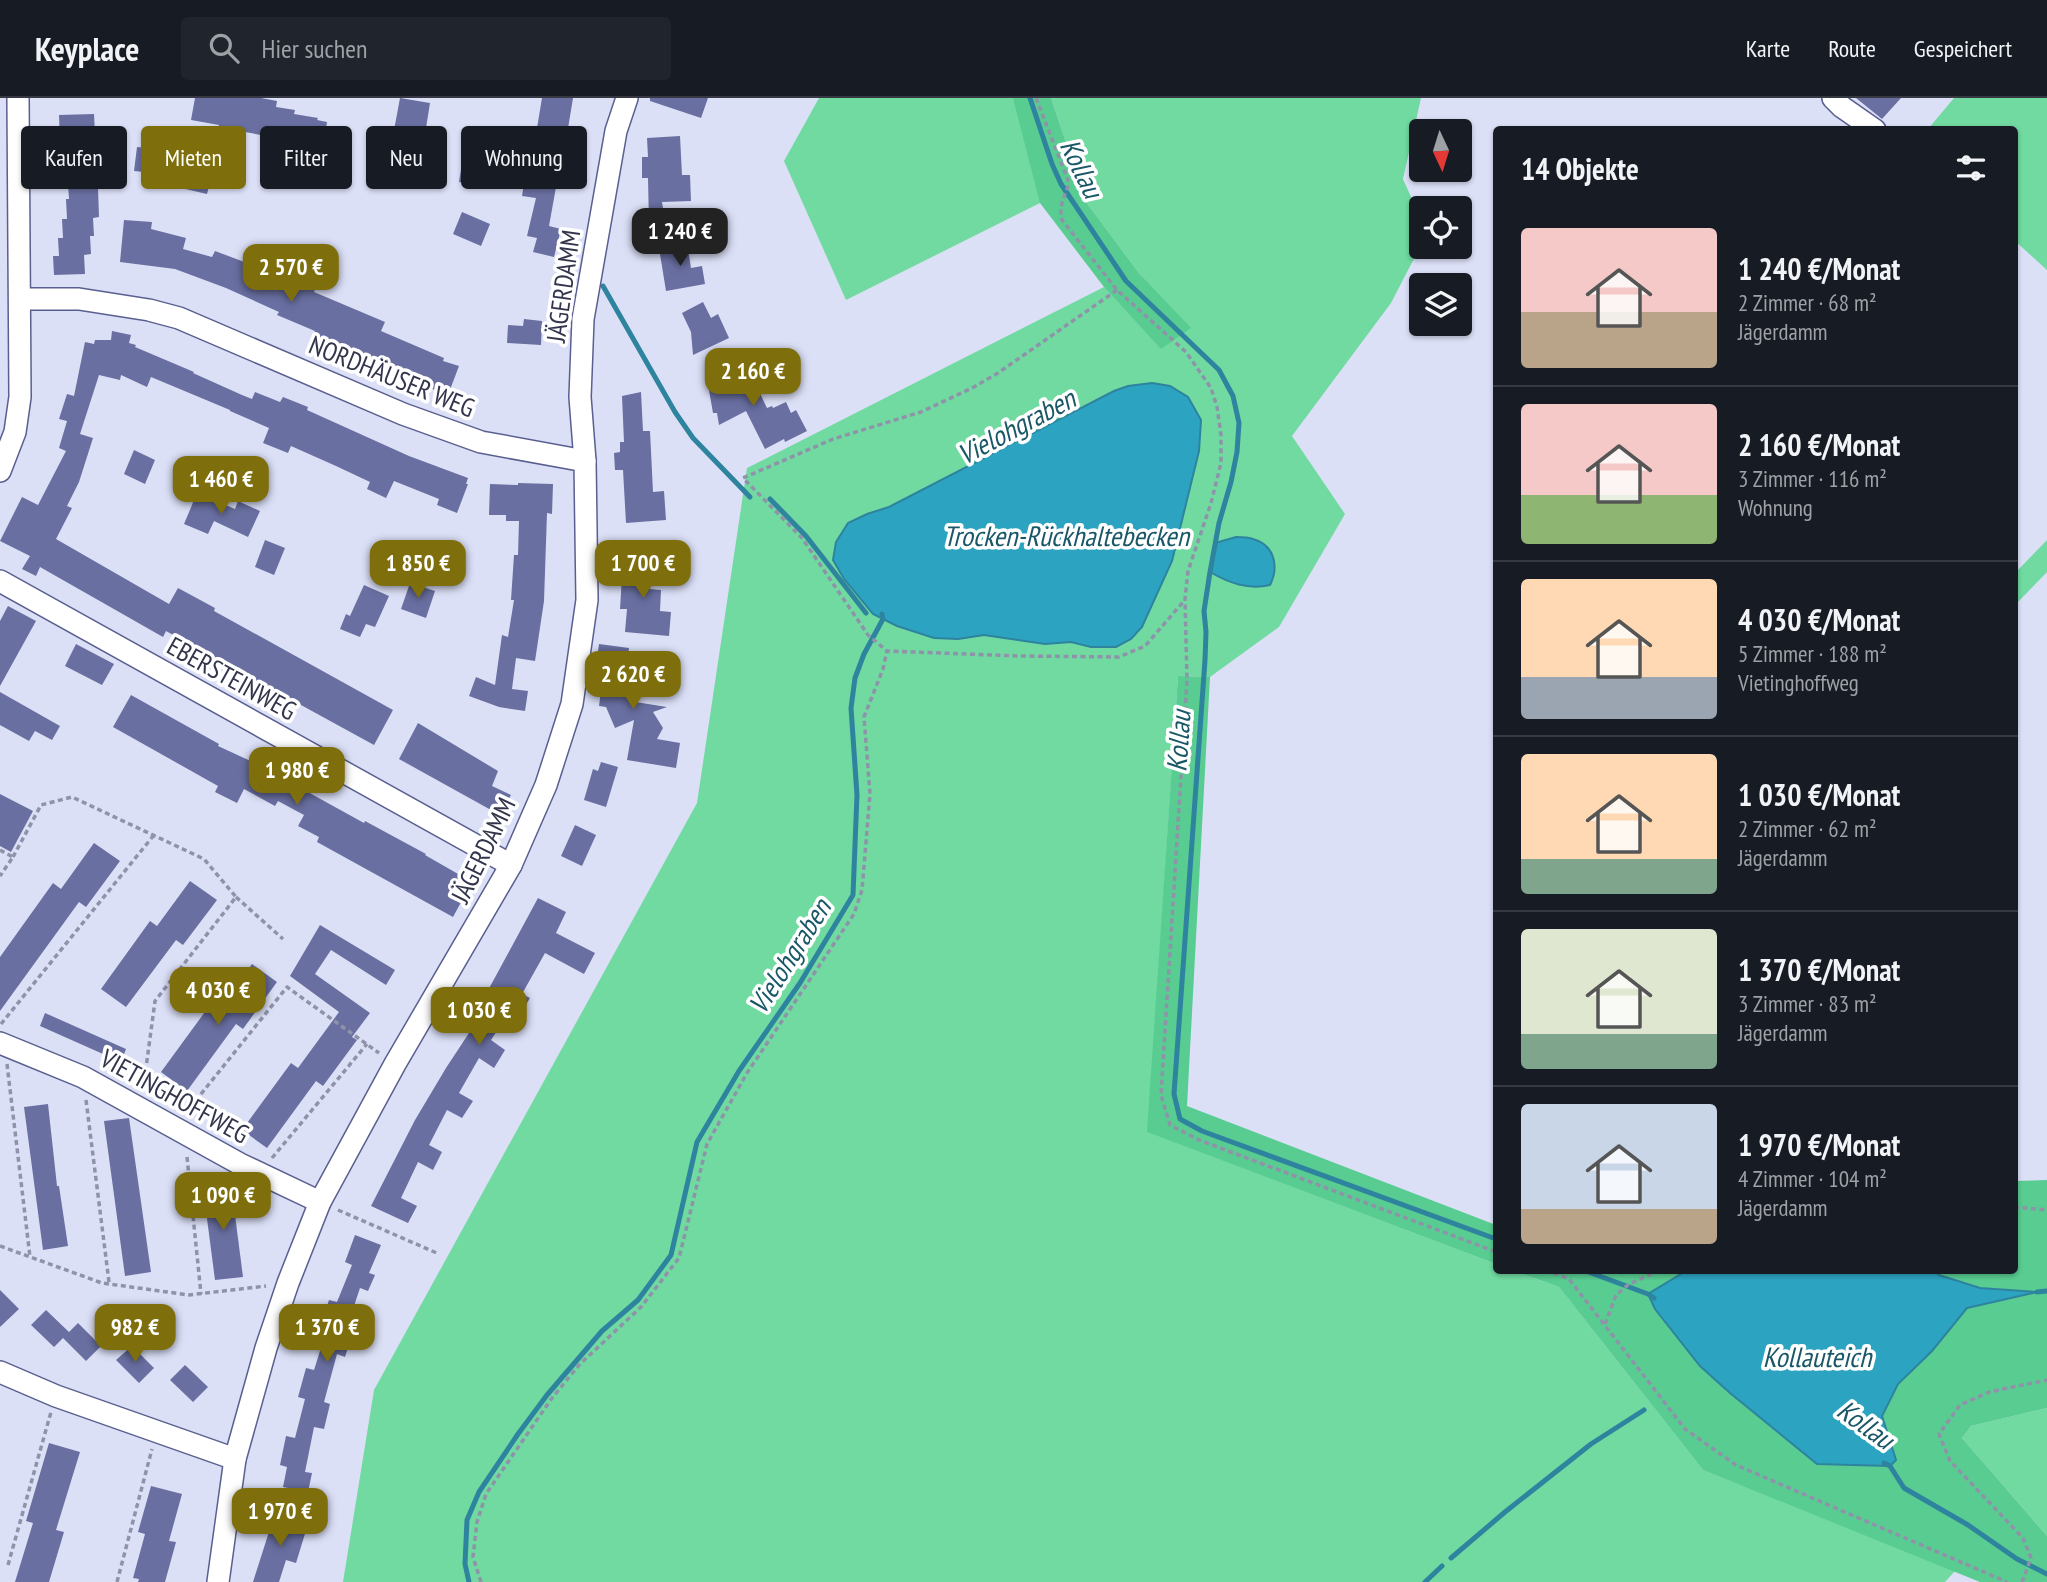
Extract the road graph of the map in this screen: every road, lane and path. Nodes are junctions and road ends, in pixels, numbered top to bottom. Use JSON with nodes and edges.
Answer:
{"nodes":[{"id":1,"x":18,"y":98,"type":"edge"},
{"id":2,"x":627,"y":98,"type":"edge"},
{"id":3,"x":1036,"y":98,"type":"edge"},
{"id":4,"x":1833,"y":98,"type":"edge"},
{"id":5,"x":1869,"y":126,"type":"edge"},
{"id":6,"x":1116,"y":290,"type":"junction"},
{"id":7,"x":20,"y":299,"type":"junction"},
{"id":8,"x":8,"y":430,"type":"edge"},
{"id":9,"x":585,"y":461,"type":"junction"},
{"id":10,"x":0,"y":471,"type":"edge"},
{"id":11,"x":0,"y":580,"type":"edge"},
{"id":12,"x":1185,"y":599,"type":"junction"},
{"id":13,"x":887,"y":651,"type":"junction"},
{"id":14,"x":154,"y":835,"type":"junction"},
{"id":15,"x":0,"y":850,"type":"edge"},
{"id":16,"x":13,"y":857,"type":"junction"},
{"id":17,"x":511,"y":865,"type":"junction"},
{"id":18,"x":0,"y":876,"type":"edge"},
{"id":19,"x":236,"y":897,"type":"junction"},
{"id":20,"x":283,"y":939,"type":"dead end"},
{"id":21,"x":2,"y":1038,"type":"edge"},
{"id":22,"x":367,"y":1044,"type":"junction"},
{"id":23,"x":396,"y":1064,"type":"junction"},
{"id":24,"x":83,"y":1077,"type":"junction"},
{"id":25,"x":140,"y":1109,"type":"junction"},
{"id":26,"x":179,"y":1129,"type":"junction"},
{"id":27,"x":260,"y":1173,"type":"junction"},
{"id":28,"x":320,"y":1202,"type":"junction"},
{"id":29,"x":2018,"y":1207,"type":"edge"},
{"id":30,"x":2047,"y":1210,"type":"edge"},
{"id":31,"x":0,"y":1246,"type":"edge"},
{"id":32,"x":1493,"y":1251,"type":"edge"},
{"id":33,"x":439,"y":1255,"type":"dead end"},
{"id":34,"x":30,"y":1257,"type":"junction"},
{"id":35,"x":1556,"y":1274,"type":"edge"},
{"id":36,"x":1652,"y":1274,"type":"edge"},
{"id":37,"x":108,"y":1282,"type":"junction"},
{"id":38,"x":288,"y":1283,"type":"junction"},
{"id":39,"x":201,"y":1294,"type":"junction"},
{"id":40,"x":1605,"y":1324,"type":"junction"},
{"id":41,"x":0,"y":1372,"type":"edge"},
{"id":42,"x":2047,"y":1380,"type":"edge"},
{"id":43,"x":56,"y":1396,"type":"junction"},
{"id":44,"x":157,"y":1432,"type":"junction"},
{"id":45,"x":235,"y":1460,"type":"junction"},
{"id":46,"x":8,"y":1565,"type":"dead end"},
{"id":47,"x":2023,"y":1579,"type":"edge"},
{"id":48,"x":117,"y":1582,"type":"edge"},
{"id":49,"x":218,"y":1582,"type":"edge"},
{"id":50,"x":481,"y":1582,"type":"edge"},
{"id":51,"x":2007,"y":1582,"type":"edge"}],
"edges":[{"from":1,"to":7,"type":"street"},
{"from":2,"to":9,"type":"street","name":"JÄGERDAMM"},
{"from":3,"to":6,"type":"path"},
{"from":4,"to":5,"type":"street"},
{"from":6,"to":12,"type":"path"},
{"from":6,"to":13,"type":"path"},
{"from":7,"to":8,"type":"street"},
{"from":7,"to":9,"type":"street","name":"NORDHÄUSER WEG"},
{"from":8,"to":10,"type":"street"},
{"from":9,"to":17,"type":"street","name":"JÄGERDAMM"},
{"from":11,"to":17,"type":"street","name":"EBERSTEINWEG"},
{"from":12,"to":13,"type":"path"},
{"from":12,"to":32,"type":"path"},
{"from":13,"to":50,"type":"path"},
{"from":14,"to":16,"type":"path"},
{"from":14,"to":19,"type":"path"},
{"from":14,"to":21,"type":"path"},
{"from":15,"to":16,"type":"path"},
{"from":16,"to":18,"type":"path"},
{"from":17,"to":23,"type":"street","name":"JÄGERDAMM"},
{"from":19,"to":20,"type":"path"},
{"from":19,"to":25,"type":"path"},
{"from":21,"to":24,"type":"street","name":"VIETINGHOFFWEG"},
{"from":21,"to":34,"type":"path"},
{"from":22,"to":23,"type":"path"},
{"from":22,"to":26,"type":"path"},
{"from":22,"to":27,"type":"path"},
{"from":23,"to":28,"type":"street","name":"JÄGERDAMM"},
{"from":24,"to":25,"type":"street","name":"VIETINGHOFFWEG"},
{"from":24,"to":37,"type":"path"},
{"from":25,"to":26,"type":"street","name":"VIETINGHOFFWEG"},
{"from":26,"to":27,"type":"street","name":"VIETINGHOFFWEG"},
{"from":26,"to":39,"type":"path"},
{"from":27,"to":28,"type":"street","name":"VIETINGHOFFWEG"},
{"from":28,"to":33,"type":"path"},
{"from":28,"to":38,"type":"street","name":"JÄGERDAMM"},
{"from":29,"to":30,"type":"path"},
{"from":31,"to":34,"type":"path"},
{"from":34,"to":37,"type":"path"},
{"from":35,"to":40,"type":"path"},
{"from":36,"to":40,"type":"path"},
{"from":37,"to":39,"type":"path"},
{"from":38,"to":39,"type":"path"},
{"from":38,"to":45,"type":"street","name":"JÄGERDAMM"},
{"from":40,"to":51,"type":"path"},
{"from":41,"to":43,"type":"street"},
{"from":42,"to":47,"type":"path"},
{"from":43,"to":44,"type":"street"},
{"from":43,"to":46,"type":"path"},
{"from":44,"to":45,"type":"street"},
{"from":44,"to":48,"type":"path"},
{"from":45,"to":49,"type":"street","name":"JÄGERDAMM"}]}
